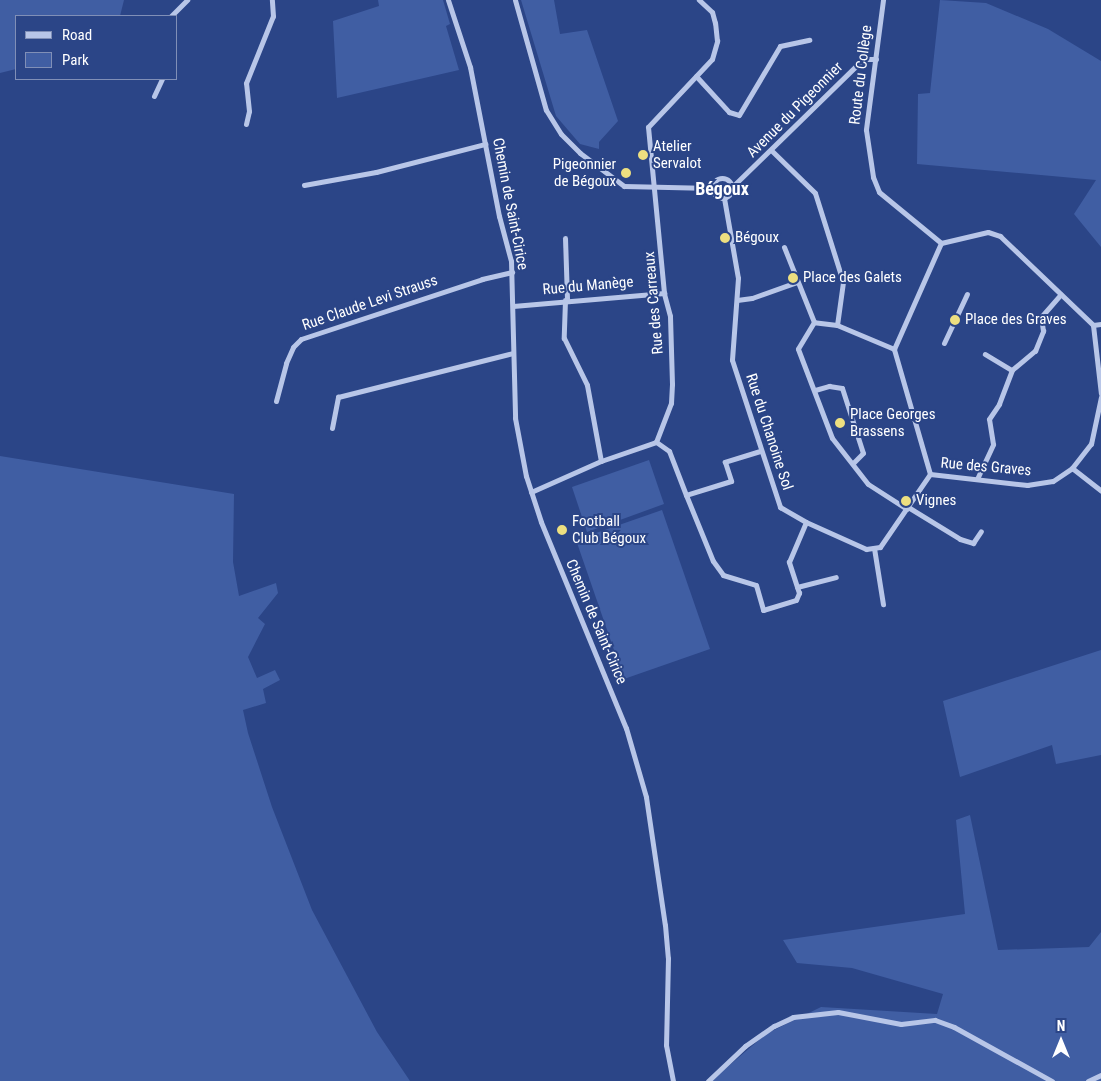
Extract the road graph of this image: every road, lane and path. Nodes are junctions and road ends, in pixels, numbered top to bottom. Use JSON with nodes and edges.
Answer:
{"nodes":[{"id":1,"x":187,"y":0,"type":"edge"},
{"id":2,"x":272,"y":0,"type":"edge"},
{"id":3,"x":448,"y":0,"type":"edge"},
{"id":4,"x":515,"y":0,"type":"edge"},
{"id":5,"x":699,"y":0,"type":"edge"},
{"id":6,"x":883,"y":0,"type":"edge"},
{"id":7,"x":172,"y":15,"type":"edge"},
{"id":8,"x":809,"y":40,"type":"dead end"},
{"id":9,"x":876,"y":59,"type":"junction"},
{"id":10,"x":696,"y":76,"type":"junction"},
{"id":11,"x":162,"y":80,"type":"edge"},
{"id":12,"x":154,"y":96,"type":"dead end"},
{"id":13,"x":246,"y":124,"type":"dead end"},
{"id":14,"x":485,"y":144,"type":"junction"},
{"id":15,"x":772,"y":151,"type":"junction"},
{"id":16,"x":304,"y":186,"type":"dead end"},
{"id":17,"x":733,"y":186,"type":"junction"},
{"id":18,"x":654,"y":188,"type":"junction"},
{"id":19,"x":712,"y":188,"type":"junction"},
{"id":20,"x":724,"y":198,"type":"junction"},
{"id":21,"x":564,"y":238,"type":"dead end"},
{"id":22,"x":941,"y":243,"type":"junction"},
{"id":23,"x":784,"y":247,"type":"dead end"},
{"id":24,"x":512,"y":272,"type":"junction"},
{"id":25,"x":797,"y":282,"type":"junction"},
{"id":26,"x":664,"y":293,"type":"junction"},
{"id":27,"x":967,"y":294,"type":"dead end"},
{"id":28,"x":1061,"y":294,"type":"junction"},
{"id":29,"x":566,"y":300,"type":"junction"},
{"id":30,"x":736,"y":300,"type":"junction"},
{"id":31,"x":513,"y":306,"type":"junction"},
{"id":32,"x":814,"y":322,"type":"junction"},
{"id":33,"x":1101,"y":324,"type":"edge"},
{"id":34,"x":837,"y":325,"type":"junction"},
{"id":35,"x":1093,"y":325,"type":"junction"},
{"id":36,"x":944,"y":343,"type":"dead end"},
{"id":37,"x":894,"y":349,"type":"junction"},
{"id":38,"x":1035,"y":351,"type":"joint"},
{"id":39,"x":513,"y":353,"type":"junction"},
{"id":40,"x":985,"y":354,"type":"dead end"},
{"id":41,"x":1012,"y":370,"type":"junction"},
{"id":42,"x":815,"y":390,"type":"junction"},
{"id":43,"x":1101,"y":395,"type":"edge"},
{"id":44,"x":276,"y":401,"type":"dead end"},
{"id":45,"x":999,"y":404,"type":"joint"},
{"id":46,"x":332,"y":428,"type":"dead end"},
{"id":47,"x":656,"y":442,"type":"junction"},
{"id":48,"x":760,"y":451,"type":"junction"},
{"id":49,"x":601,"y":461,"type":"junction"},
{"id":50,"x":853,"y":463,"type":"junction"},
{"id":51,"x":1072,"y":468,"type":"junction"},
{"id":52,"x":930,"y":474,"type":"junction"},
{"id":53,"x":977,"y":479,"type":"junction"},
{"id":54,"x":1101,"y":491,"type":"edge"},
{"id":55,"x":531,"y":492,"type":"junction"},
{"id":56,"x":686,"y":495,"type":"junction"},
{"id":57,"x":908,"y":508,"type":"junction"},
{"id":58,"x":806,"y":522,"type":"junction"},
{"id":59,"x":981,"y":531,"type":"dead end"},
{"id":60,"x":874,"y":548,"type":"junction"},
{"id":61,"x":836,"y":577,"type":"dead end"},
{"id":62,"x":797,"y":587,"type":"junction"},
{"id":63,"x":883,"y":604,"type":"dead end"},
{"id":64,"x":1101,"y":1074,"type":"edge"},
{"id":65,"x":673,"y":1081,"type":"edge"},
{"id":66,"x":708,"y":1081,"type":"edge"},
{"id":67,"x":1052,"y":1081,"type":"edge"},
{"id":68,"x":1088,"y":1081,"type":"edge"}],
"edges":[{"from":1,"to":7,"type":"street"},
{"from":2,"to":13,"type":"street"},
{"from":3,"to":14,"type":"street","name":"Chemin de Saint-Cirice"},
{"from":4,"to":18,"type":"street"},
{"from":5,"to":10,"type":"street","name":"Rue des Carreaux"},
{"from":6,"to":9,"type":"street","name":"Route du Collège"},
{"from":8,"to":10,"type":"street"},
{"from":9,"to":15,"type":"street","name":"Avenue du Pigeonnier"},
{"from":9,"to":22,"type":"street","name":"Route du Collège"},
{"from":10,"to":18,"type":"street","name":"Rue des Carreaux"},
{"from":11,"to":12,"type":"street"},
{"from":14,"to":16,"type":"street"},
{"from":14,"to":24,"type":"street","name":"Chemin de Saint-Cirice"},
{"from":15,"to":17,"type":"street","name":"Avenue du Pigeonnier"},
{"from":15,"to":34,"type":"street"},
{"from":17,"to":19,"type":"street"},
{"from":17,"to":20,"type":"street"},
{"from":18,"to":19,"type":"street"},
{"from":18,"to":26,"type":"street","name":"Rue des Carreaux"},
{"from":19,"to":20,"type":"street"},
{"from":20,"to":30,"type":"street","name":"Rue du Chanoine Sol"},
{"from":21,"to":29,"type":"street"},
{"from":22,"to":28,"type":"street"},
{"from":22,"to":37,"type":"street"},
{"from":23,"to":25,"type":"street"},
{"from":24,"to":31,"type":"street","name":"Chemin de Saint-Cirice"},
{"from":24,"to":44,"type":"street","name":"Rue Claude Levi Strauss"},
{"from":25,"to":30,"type":"street"},
{"from":25,"to":32,"type":"street"},
{"from":26,"to":29,"type":"street","name":"Rue du Manège"},
{"from":26,"to":47,"type":"street","name":"Rue des Carreaux"},
{"from":27,"to":36,"type":"street"},
{"from":28,"to":35,"type":"street"},
{"from":28,"to":38,"type":"street"},
{"from":29,"to":31,"type":"street","name":"Rue du Manège"},
{"from":29,"to":49,"type":"street"},
{"from":30,"to":48,"type":"street","name":"Rue du Chanoine Sol"},
{"from":31,"to":39,"type":"street","name":"Chemin de Saint-Cirice"},
{"from":32,"to":34,"type":"street"},
{"from":32,"to":42,"type":"street"},
{"from":33,"to":35,"type":"street"},
{"from":34,"to":37,"type":"street"},
{"from":35,"to":43,"type":"street","name":"Rue des Graves"},
{"from":37,"to":52,"type":"street","name":"Rue des Graves"},
{"from":38,"to":41,"type":"street"},
{"from":39,"to":46,"type":"street"},
{"from":39,"to":55,"type":"street","name":"Chemin de Saint-Cirice"},
{"from":40,"to":41,"type":"street"},
{"from":41,"to":45,"type":"street"},
{"from":42,"to":50,"type":"street"},
{"from":42,"to":50,"type":"street"},
{"from":43,"to":51,"type":"street","name":"Rue des Graves"},
{"from":45,"to":53,"type":"street"},
{"from":47,"to":49,"type":"street"},
{"from":47,"to":56,"type":"street"},
{"from":48,"to":56,"type":"street"},
{"from":48,"to":58,"type":"street","name":"Rue du Chanoine Sol"},
{"from":49,"to":55,"type":"street"},
{"from":50,"to":57,"type":"street"},
{"from":51,"to":53,"type":"street","name":"Rue des Graves"},
{"from":51,"to":54,"type":"street"},
{"from":52,"to":53,"type":"street","name":"Rue des Graves"},
{"from":52,"to":57,"type":"street"},
{"from":55,"to":65,"type":"street","name":"Chemin de Saint-Cirice"},
{"from":56,"to":62,"type":"street"},
{"from":57,"to":59,"type":"street"},
{"from":57,"to":60,"type":"street"},
{"from":58,"to":60,"type":"street","name":"Rue du Chanoine Sol"},
{"from":58,"to":62,"type":"street"},
{"from":60,"to":63,"type":"street"},
{"from":61,"to":62,"type":"street"},
{"from":64,"to":68,"type":"street"},
{"from":66,"to":67,"type":"street"}]}
